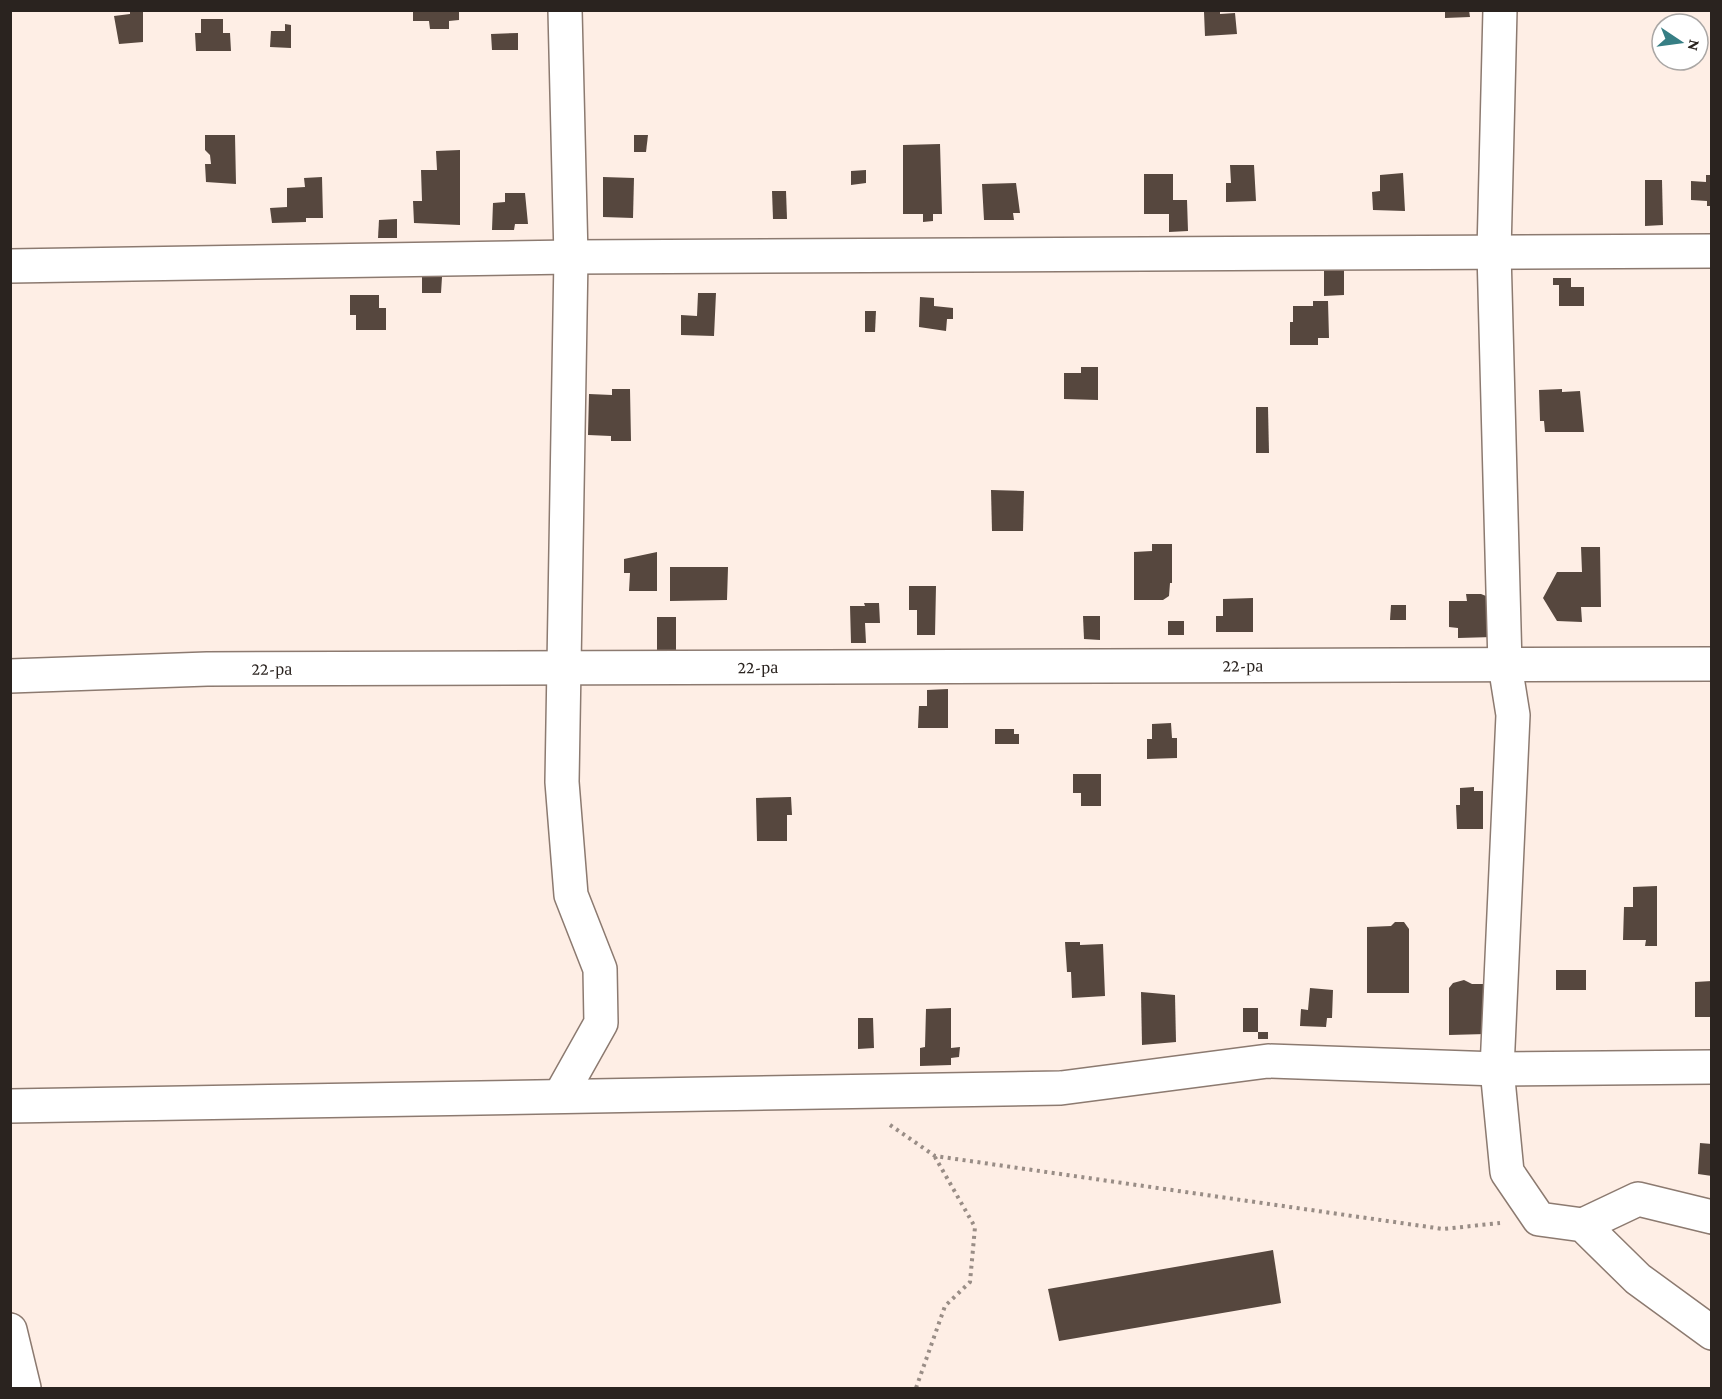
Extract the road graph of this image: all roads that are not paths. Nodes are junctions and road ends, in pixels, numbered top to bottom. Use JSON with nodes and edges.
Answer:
{"nodes":[{"id":1,"x":565,"y":10,"type":"edge"},
{"id":2,"x":1500,"y":10,"type":"edge"},
{"id":3,"x":1712,"y":251,"type":"edge"},
{"id":4,"x":1494,"y":252,"type":"junction"},
{"id":5,"x":571,"y":257,"type":"junction"},
{"id":6,"x":10,"y":266,"type":"edge"},
{"id":7,"x":1712,"y":664,"type":"edge"},
{"id":8,"x":1505,"y":665,"type":"junction"},
{"id":9,"x":565,"y":669,"type":"junction"},
{"id":10,"x":10,"y":676,"type":"edge"},
{"id":11,"x":1712,"y":1067,"type":"edge"},
{"id":12,"x":1497,"y":1069,"type":"junction"},
{"id":13,"x":560,"y":1096,"type":"junction"},
{"id":14,"x":10,"y":1106,"type":"edge"},
{"id":15,"x":1712,"y":1217,"type":"edge"},
{"id":16,"x":1583,"y":1225,"type":"junction"},
{"id":17,"x":10,"y":1330,"type":"edge"},
{"id":18,"x":1712,"y":1333,"type":"edge"},
{"id":19,"x":24,"y":1389,"type":"edge"}],
"edges":[{"from":1,"to":5,"type":"street"},
{"from":2,"to":4,"type":"street"},
{"from":3,"to":4,"type":"street"},
{"from":4,"to":5,"type":"street"},
{"from":4,"to":8,"type":"street"},
{"from":5,"to":6,"type":"street"},
{"from":5,"to":9,"type":"street"},
{"from":7,"to":8,"type":"street","name":"22-ра"},
{"from":8,"to":9,"type":"street","name":"22-ра"},
{"from":8,"to":12,"type":"street"},
{"from":9,"to":10,"type":"street","name":"22-ра"},
{"from":9,"to":13,"type":"street"},
{"from":11,"to":12,"type":"street"},
{"from":12,"to":13,"type":"street"},
{"from":12,"to":16,"type":"street"},
{"from":13,"to":14,"type":"street"},
{"from":15,"to":16,"type":"street"},
{"from":16,"to":18,"type":"street"},
{"from":17,"to":19,"type":"street"}]}
